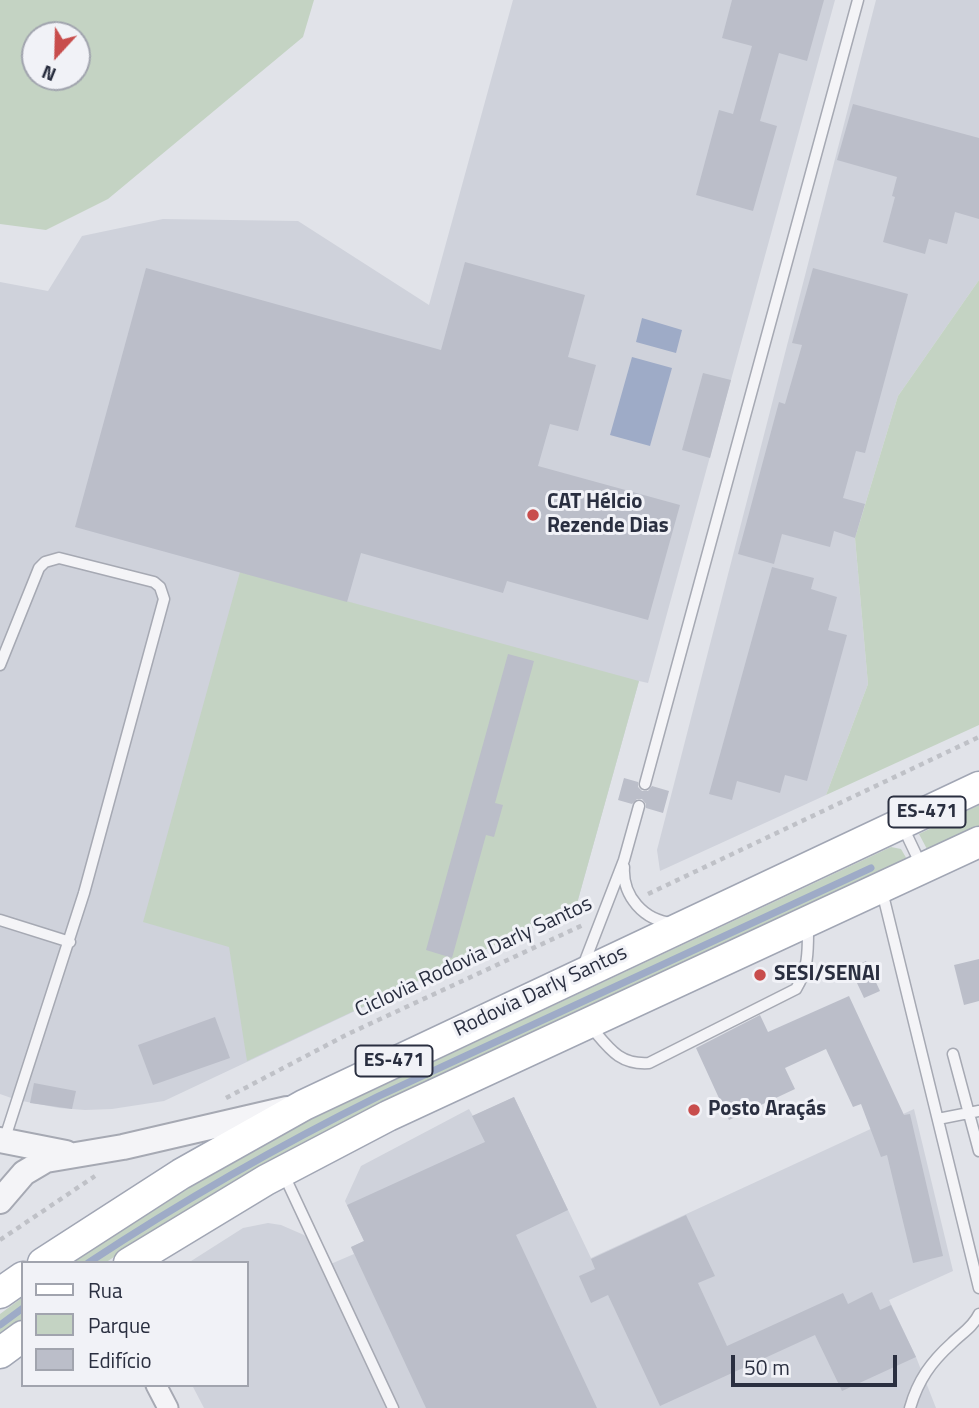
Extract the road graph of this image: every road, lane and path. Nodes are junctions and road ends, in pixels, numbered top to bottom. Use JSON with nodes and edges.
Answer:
{"nodes":[{"id":1,"x":858,"y":0,"type":"edge"},
{"id":2,"x":0,"y":665,"type":"edge"},
{"id":3,"x":979,"y":737,"type":"edge"},
{"id":4,"x":645,"y":784,"type":"dead end"},
{"id":5,"x":979,"y":787,"type":"edge"},
{"id":6,"x":639,"y":806,"type":"dead end"},
{"id":7,"x":902,"y":824,"type":"junction"},
{"id":8,"x":979,"y":842,"type":"edge"},
{"id":9,"x":624,"y":860,"type":"junction"},
{"id":10,"x":923,"y":869,"type":"junction"},
{"id":11,"x":881,"y":888,"type":"junction"},
{"id":12,"x":634,"y":901,"type":"junction"},
{"id":13,"x":603,"y":916,"type":"junction"},
{"id":14,"x":0,"y":920,"type":"edge"},
{"id":15,"x":690,"y":922,"type":"junction"},
{"id":16,"x":808,"y":922,"type":"junction"},
{"id":17,"x":70,"y":942,"type":"junction"},
{"id":18,"x":580,"y":973,"type":"junction"},
{"id":19,"x":588,"y":1024,"type":"junction"},
{"id":20,"x":953,"y":1054,"type":"dead end"},
{"id":21,"x":221,"y":1101,"type":"dead end"},
{"id":22,"x":304,"y":1105,"type":"junction"},
{"id":23,"x":974,"y":1112,"type":"edge"},
{"id":24,"x":938,"y":1119,"type":"junction"},
{"id":25,"x":2,"y":1141,"type":"edge"},
{"id":26,"x":979,"y":1151,"type":"edge"},
{"id":27,"x":71,"y":1154,"type":"junction"},
{"id":28,"x":282,"y":1171,"type":"junction"},
{"id":29,"x":97,"y":1175,"type":"dead end"},
{"id":30,"x":0,"y":1201,"type":"edge"},
{"id":31,"x":0,"y":1240,"type":"edge"},
{"id":32,"x":46,"y":1261,"type":"edge"},
{"id":33,"x":132,"y":1261,"type":"edge"},
{"id":34,"x":978,"y":1284,"type":"edge"},
{"id":35,"x":978,"y":1319,"type":"edge"},
{"id":36,"x":21,"y":1337,"type":"edge"},
{"id":37,"x":0,"y":1353,"type":"edge"},
{"id":38,"x":157,"y":1387,"type":"edge"},
{"id":39,"x":168,"y":1408,"type":"edge"},
{"id":40,"x":393,"y":1408,"type":"edge"},
{"id":41,"x":911,"y":1408,"type":"edge"}],
"edges":[{"from":1,"to":4,"type":"lane"},
{"from":2,"to":17,"type":"lane"},
{"from":3,"to":12,"type":"path"},
{"from":5,"to":7,"type":"main road","name":"Rodovia Darly Santos","number":"ES-471"},
{"from":6,"to":9,"type":"lane"},
{"from":7,"to":10,"type":"lane"},
{"from":7,"to":15,"type":"main road","name":"Rodovia Darly Santos","number":"ES-471"},
{"from":8,"to":10,"type":"main road","number":"ES-471"},
{"from":9,"to":12,"type":"lane"},
{"from":9,"to":13,"type":"lane"},
{"from":10,"to":11,"type":"main road","number":"ES-471"},
{"from":11,"to":16,"type":"main road","number":"ES-471"},
{"from":11,"to":24,"type":"lane"},
{"from":12,"to":15,"type":"lane"},
{"from":13,"to":18,"type":"lane"},
{"from":13,"to":21,"type":"path","name":"Ciclovia Rodovia Darly Santos"},
{"from":14,"to":17,"type":"lane"},
{"from":15,"to":18,"type":"main road","name":"Rodovia Darly Santos","number":"ES-471"},
{"from":16,"to":19,"type":"main road","number":"ES-471"},
{"from":16,"to":19,"type":"lane"},
{"from":17,"to":25,"type":"lane"},
{"from":18,"to":22,"type":"main road","name":"Rodovia Darly Santos","number":"ES-471"},
{"from":19,"to":28,"type":"main road","number":"ES-471"},
{"from":20,"to":23,"type":"lane"},
{"from":22,"to":27,"type":"street"},
{"from":22,"to":32,"type":"main road","name":"Rodovia Darly Santos","number":"ES-471"},
{"from":23,"to":24,"type":"lane"},
{"from":23,"to":26,"type":"lane"},
{"from":24,"to":34,"type":"lane"},
{"from":25,"to":27,"type":"street"},
{"from":27,"to":30,"type":"street"},
{"from":28,"to":33,"type":"main road","number":"ES-471"},
{"from":28,"to":40,"type":"lane"},
{"from":29,"to":31,"type":"path"},
{"from":35,"to":41,"type":"lane"},
{"from":36,"to":37,"type":"main road"},
{"from":38,"to":39,"type":"street"}]}
